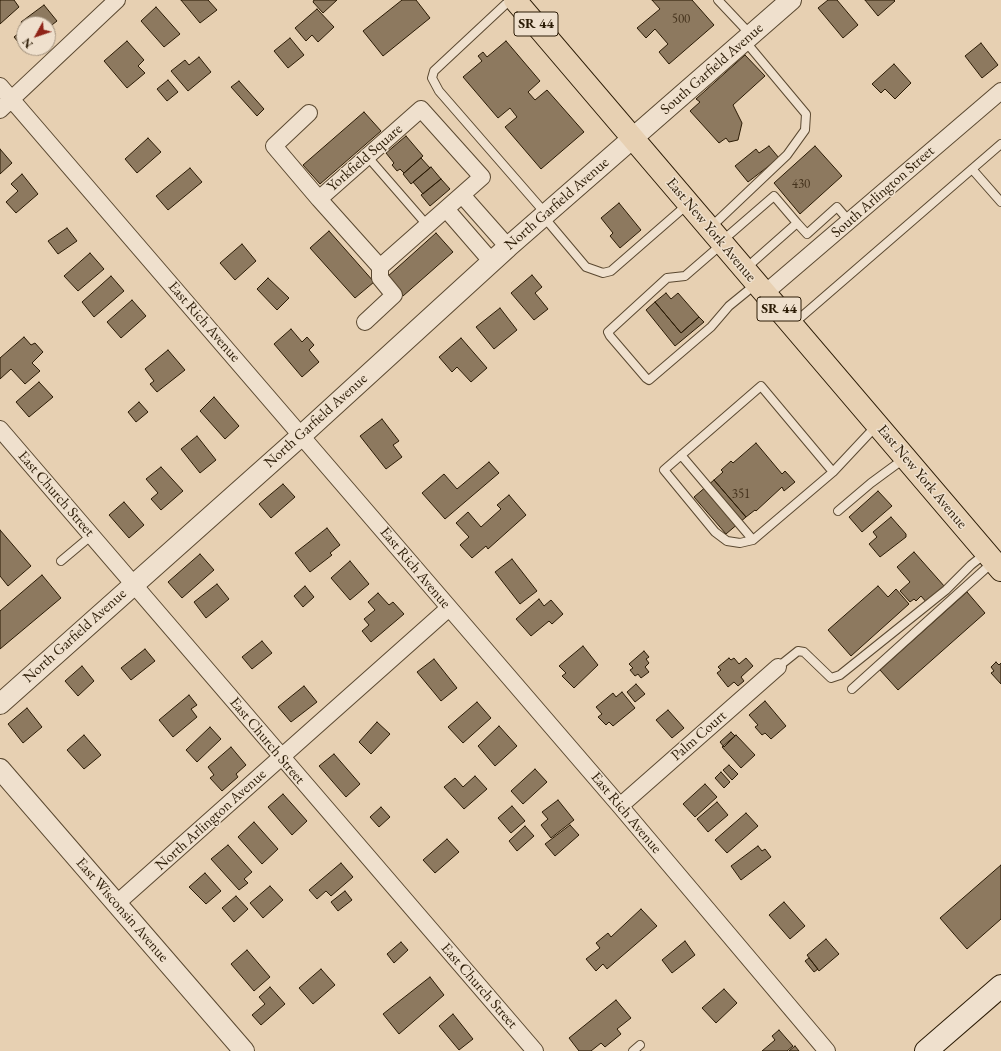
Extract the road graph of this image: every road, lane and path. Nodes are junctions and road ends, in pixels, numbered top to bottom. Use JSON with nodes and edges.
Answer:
{"nodes":[{"id":1,"x":117,"y":0,"type":"edge"},
{"id":2,"x":510,"y":0,"type":"edge"},
{"id":3,"x":515,"y":0,"type":"edge"},
{"id":4,"x":718,"y":0,"type":"edge"},
{"id":5,"x":791,"y":0,"type":"edge"},
{"id":6,"x":748,"y":37,"type":"junction"},
{"id":7,"x":0,"y":86,"type":"edge"},
{"id":8,"x":1001,"y":91,"type":"edge"},
{"id":9,"x":6,"y":104,"type":"edge"},
{"id":10,"x":309,"y":113,"type":"dead end"},
{"id":11,"x":632,"y":137,"type":"junction"},
{"id":12,"x":1001,"y":144,"type":"edge"},
{"id":13,"x":367,"y":156,"type":"junction"},
{"id":14,"x":972,"y":169,"type":"junction"},
{"id":15,"x":462,"y":195,"type":"junction"},
{"id":16,"x":319,"y":199,"type":"junction"},
{"id":17,"x":1001,"y":202,"type":"edge"},
{"id":18,"x":689,"y":203,"type":"junction"},
{"id":19,"x":446,"y":209,"type":"junction"},
{"id":20,"x":544,"y":215,"type":"junction"},
{"id":21,"x":849,"y":221,"type":"junction"},
{"id":22,"x":798,"y":223,"type":"junction"},
{"id":23,"x":428,"y":225,"type":"junction"},
{"id":24,"x":718,"y":238,"type":"junction"},
{"id":25,"x":508,"y":247,"type":"junction"},
{"id":26,"x":492,"y":262,"type":"junction"},
{"id":27,"x":380,"y":267,"type":"junction"},
{"id":28,"x":756,"y":282,"type":"junction"},
{"id":29,"x":365,"y":322,"type":"dead end"},
{"id":30,"x":792,"y":325,"type":"junction"},
{"id":31,"x":877,"y":425,"type":"junction"},
{"id":32,"x":0,"y":429,"type":"edge"},
{"id":33,"x":302,"y":435,"type":"junction"},
{"id":34,"x":681,"y":455,"type":"junction"},
{"id":35,"x":906,"y":458,"type":"junction"},
{"id":36,"x":833,"y":472,"type":"junction"},
{"id":37,"x":838,"y":512,"type":"dead end"},
{"id":38,"x":92,"y":535,"type":"junction"},
{"id":39,"x":753,"y":540,"type":"junction"},
{"id":40,"x":61,"y":561,"type":"dead end"},
{"id":41,"x":994,"y":561,"type":"edge"},
{"id":42,"x":133,"y":583,"type":"junction"},
{"id":43,"x":449,"y":608,"type":"junction"},
{"id":44,"x":778,"y":667,"type":"joint"},
{"id":45,"x":852,"y":689,"type":"dead end"},
{"id":46,"x":0,"y":704,"type":"edge"},
{"id":47,"x":281,"y":757,"type":"junction"},
{"id":48,"x":0,"y":769,"type":"edge"},
{"id":49,"x":620,"y":806,"type":"junction"},
{"id":50,"x":116,"y":904,"type":"junction"},
{"id":51,"x":1001,"y":986,"type":"edge"},
{"id":52,"x":244,"y":1051,"type":"edge"},
{"id":53,"x":535,"y":1051,"type":"edge"},
{"id":54,"x":827,"y":1051,"type":"edge"},
{"id":55,"x":926,"y":1051,"type":"edge"}],
"edges":[{"from":1,"to":9,"type":"street"},
{"from":2,"to":20,"type":"lane"},
{"from":3,"to":11,"type":"main road","name":"East New York Avenue","number":"SR 44"},
{"from":4,"to":6,"type":"lane"},
{"from":5,"to":6,"type":"street","name":"South Garfield Avenue"},
{"from":6,"to":11,"type":"street","name":"South Garfield Avenue"},
{"from":6,"to":24,"type":"lane"},
{"from":7,"to":9,"type":"street","name":"East Rich Avenue"},
{"from":8,"to":21,"type":"street","name":"South Arlington Street"},
{"from":9,"to":33,"type":"street","name":"East Rich Avenue"},
{"from":10,"to":16,"type":"street"},
{"from":11,"to":18,"type":"main road","name":"East New York Avenue","number":"SR 44"},
{"from":11,"to":20,"type":"street","name":"North Garfield Avenue"},
{"from":12,"to":14,"type":"lane"},
{"from":13,"to":15,"type":"street","name":"Yorkfield Square"},
{"from":13,"to":16,"type":"street","name":"Yorkfield Square"},
{"from":13,"to":23,"type":"lane"},
{"from":14,"to":17,"type":"lane"},
{"from":14,"to":30,"type":"lane"},
{"from":15,"to":19,"type":"street","name":"Yorkfield Square"},
{"from":15,"to":25,"type":"street"},
{"from":16,"to":27,"type":"street","name":"Yorkfield Square"},
{"from":18,"to":20,"type":"lane"},
{"from":18,"to":24,"type":"main road","name":"East New York Avenue","number":"SR 44"},
{"from":19,"to":23,"type":"street","name":"Yorkfield Square"},
{"from":19,"to":26,"type":"street"},
{"from":20,"to":25,"type":"street","name":"North Garfield Avenue"},
{"from":21,"to":22,"type":"lane"},
{"from":21,"to":28,"type":"street","name":"South Arlington Street"},
{"from":22,"to":24,"type":"lane"},
{"from":22,"to":28,"type":"lane"},
{"from":23,"to":27,"type":"street","name":"Yorkfield Square"},
{"from":24,"to":28,"type":"main road","name":"East New York Avenue","number":"SR 44"},
{"from":24,"to":28,"type":"lane"},
{"from":25,"to":26,"type":"street","name":"North Garfield Avenue"},
{"from":26,"to":33,"type":"street","name":"North Garfield Avenue"},
{"from":27,"to":29,"type":"street"},
{"from":28,"to":30,"type":"main road","name":"East New York Avenue","number":"SR 44"},
{"from":30,"to":31,"type":"main road","name":"East New York Avenue","number":"SR 44"},
{"from":31,"to":35,"type":"main road","name":"East New York Avenue","number":"SR 44"},
{"from":31,"to":36,"type":"lane"},
{"from":32,"to":38,"type":"street","name":"East Church Street"},
{"from":33,"to":42,"type":"street","name":"North Garfield Avenue"},
{"from":33,"to":43,"type":"street","name":"East Rich Avenue"},
{"from":34,"to":36,"type":"lane"},
{"from":34,"to":39,"type":"lane"},
{"from":34,"to":39,"type":"lane"},
{"from":35,"to":37,"type":"lane"},
{"from":35,"to":41,"type":"main road","name":"East New York Avenue","number":"SR 44"},
{"from":36,"to":39,"type":"lane"},
{"from":38,"to":40,"type":"lane"},
{"from":38,"to":42,"type":"street","name":"East Church Street"},
{"from":41,"to":44,"type":"lane"},
{"from":41,"to":45,"type":"lane"},
{"from":42,"to":46,"type":"street","name":"North Garfield Avenue"},
{"from":42,"to":47,"type":"street","name":"East Church Street"},
{"from":43,"to":47,"type":"street","name":"North Arlington Avenue"},
{"from":43,"to":49,"type":"street","name":"East Rich Avenue"},
{"from":44,"to":49,"type":"street","name":"Palm Court"},
{"from":47,"to":50,"type":"street","name":"North Arlington Avenue"},
{"from":47,"to":53,"type":"street","name":"East Church Street"},
{"from":48,"to":50,"type":"street","name":"East Wisconsin Avenue"},
{"from":49,"to":54,"type":"street","name":"East Rich Avenue"},
{"from":50,"to":52,"type":"street","name":"East Wisconsin Avenue"},
{"from":51,"to":55,"type":"main road"}]}
